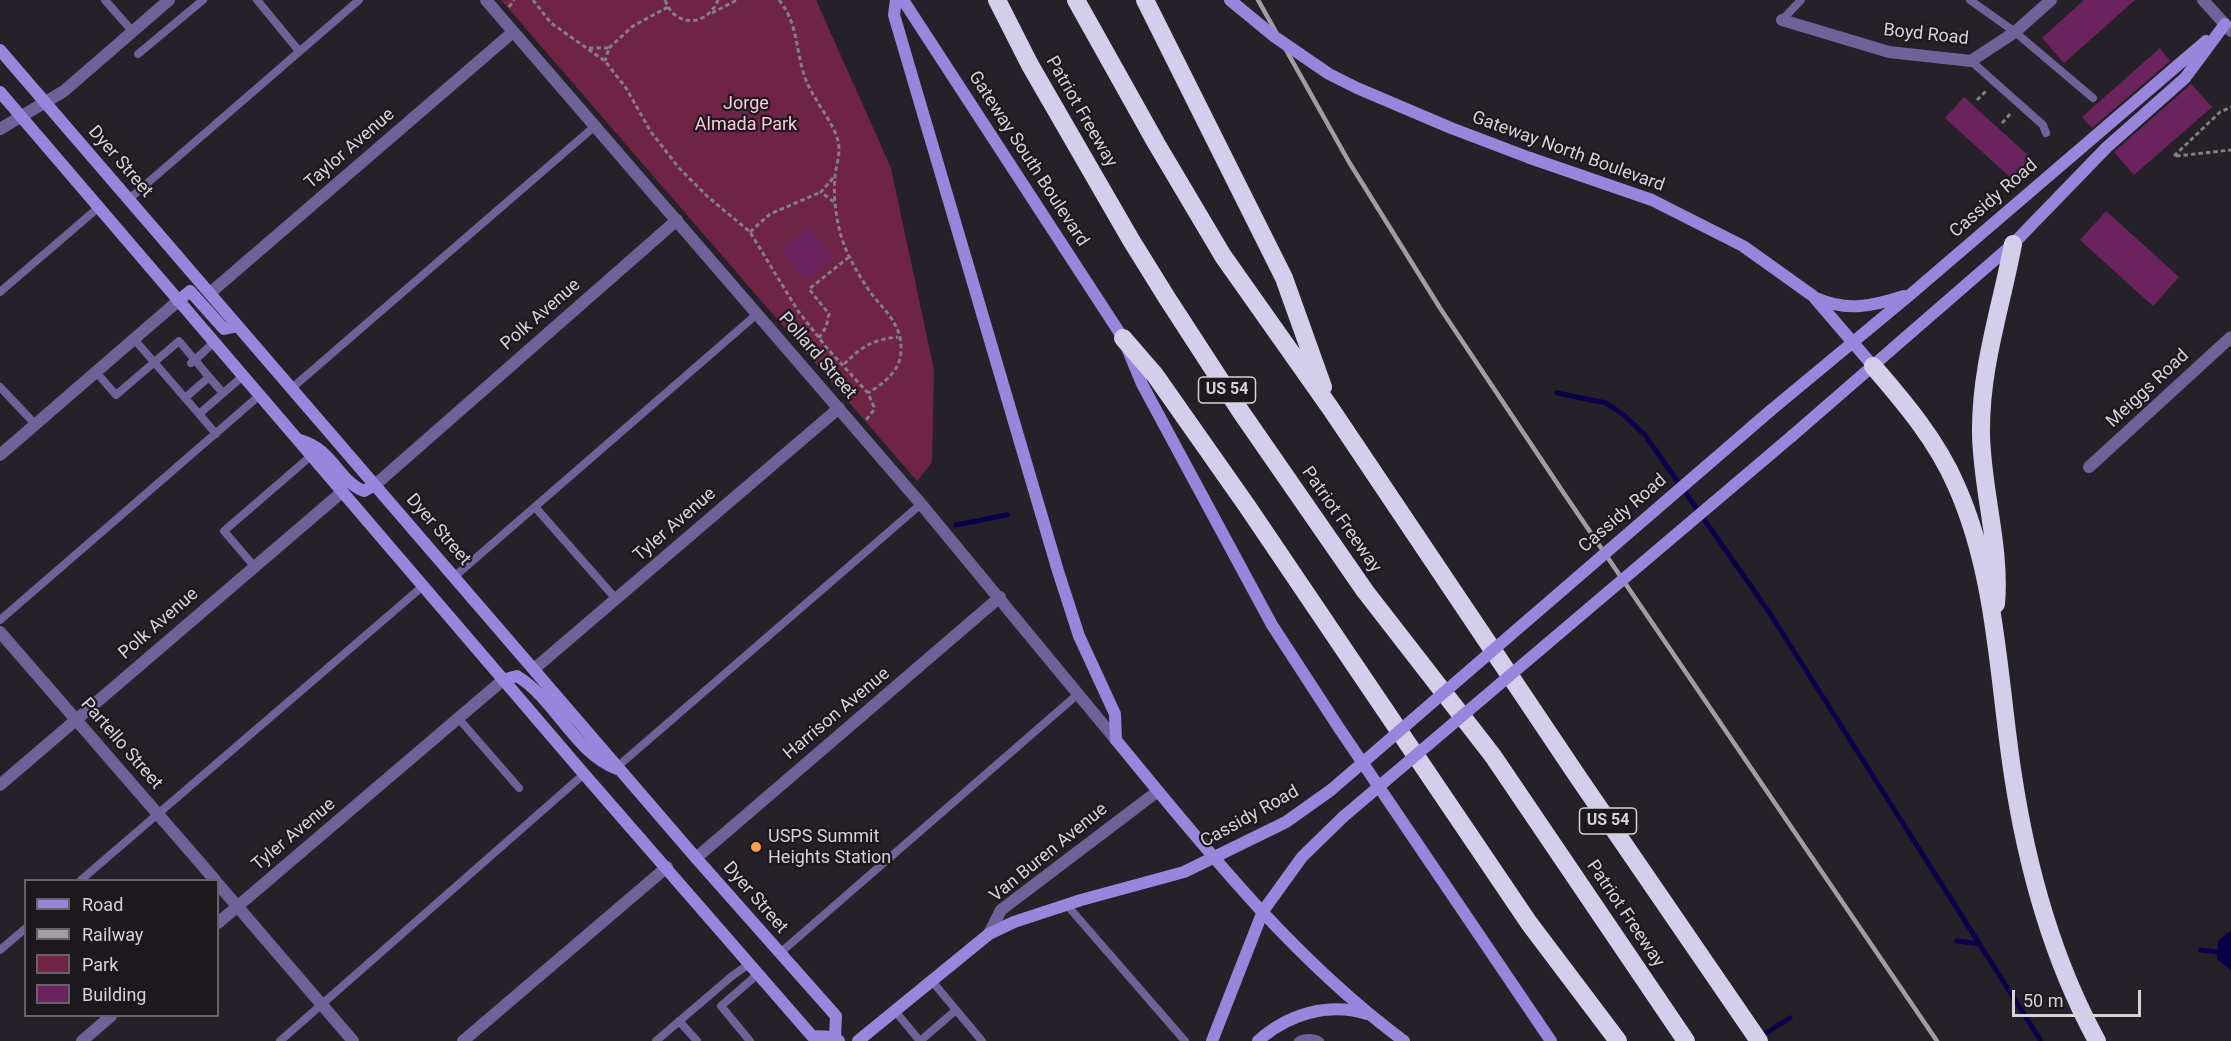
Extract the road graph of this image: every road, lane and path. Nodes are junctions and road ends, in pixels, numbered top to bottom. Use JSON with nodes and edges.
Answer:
{"nodes":[{"id":1,"x":105,"y":0,"type":"edge"},
{"id":2,"x":169,"y":0,"type":"edge"},
{"id":3,"x":203,"y":0,"type":"edge"},
{"id":4,"x":257,"y":0,"type":"edge"},
{"id":5,"x":359,"y":0,"type":"edge"},
{"id":6,"x":486,"y":0,"type":"edge"},
{"id":7,"x":533,"y":0,"type":"edge"},
{"id":8,"x":665,"y":0,"type":"edge"},
{"id":9,"x":718,"y":0,"type":"edge"},
{"id":10,"x":737,"y":0,"type":"edge"},
{"id":11,"x":779,"y":0,"type":"edge"},
{"id":12,"x":896,"y":0,"type":"edge"},
{"id":13,"x":903,"y":0,"type":"edge"},
{"id":14,"x":997,"y":0,"type":"edge"},
{"id":15,"x":1076,"y":0,"type":"edge"},
{"id":16,"x":1145,"y":0,"type":"edge"},
{"id":17,"x":1230,"y":0,"type":"edge"},
{"id":18,"x":1801,"y":0,"type":"edge"},
{"id":19,"x":1970,"y":0,"type":"edge"},
{"id":20,"x":2051,"y":0,"type":"edge"},
{"id":21,"x":2203,"y":0,"type":"edge"},
{"id":22,"x":668,"y":7,"type":"junction"},
{"id":23,"x":708,"y":16,"type":"junction"},
{"id":24,"x":1782,"y":20,"type":"joint"},
{"id":25,"x":2229,"y":25,"type":"edge"},
{"id":26,"x":133,"y":32,"type":"junction"},
{"id":27,"x":513,"y":32,"type":"junction"},
{"id":28,"x":2015,"y":32,"type":"junction"},
{"id":29,"x":589,"y":48,"type":"junction"},
{"id":30,"x":609,"y":48,"type":"junction"},
{"id":31,"x":0,"y":50,"type":"edge"},
{"id":32,"x":299,"y":51,"type":"junction"},
{"id":33,"x":138,"y":54,"type":"dead end"},
{"id":34,"x":605,"y":61,"type":"junction"},
{"id":35,"x":1971,"y":61,"type":"junction"},
{"id":36,"x":0,"y":92,"type":"edge"},
{"id":37,"x":2093,"y":98,"type":"dead end"},
{"id":38,"x":45,"y":103,"type":"junction"},
{"id":39,"x":2231,"y":107,"type":"edge"},
{"id":40,"x":21,"y":116,"type":"junction"},
{"id":41,"x":595,"y":126,"type":"junction"},
{"id":42,"x":0,"y":129,"type":"edge"},
{"id":43,"x":2046,"y":134,"type":"dead end"},
{"id":44,"x":2231,"y":150,"type":"edge"},
{"id":45,"x":835,"y":176,"type":"junction"},
{"id":46,"x":821,"y":192,"type":"junction"},
{"id":47,"x":129,"y":199,"type":"junction"},
{"id":48,"x":835,"y":203,"type":"junction"},
{"id":49,"x":99,"y":207,"type":"junction"},
{"id":50,"x":677,"y":220,"type":"junction"},
{"id":51,"x":750,"y":232,"type":"junction"},
{"id":52,"x":2013,"y":244,"type":"junction"},
{"id":53,"x":849,"y":256,"type":"junction"},
{"id":54,"x":0,"y":292,"type":"edge"},
{"id":55,"x":210,"y":293,"type":"junction"},
{"id":56,"x":1911,"y":294,"type":"junction"},
{"id":57,"x":1813,"y":296,"type":"junction"},
{"id":58,"x":178,"y":301,"type":"junction"},
{"id":59,"x":757,"y":314,"type":"junction"},
{"id":60,"x":238,"y":326,"type":"junction"},
{"id":61,"x":898,"y":337,"type":"junction"},
{"id":62,"x":2231,"y":337,"type":"edge"},
{"id":63,"x":819,"y":338,"type":"junction"},
{"id":64,"x":1124,"y":338,"type":"junction"},
{"id":65,"x":135,"y":339,"type":"junction"},
{"id":66,"x":214,"y":342,"type":"junction"},
{"id":67,"x":1852,"y":342,"type":"junction"},
{"id":68,"x":193,"y":361,"type":"junction"},
{"id":69,"x":154,"y":362,"type":"junction"},
{"id":70,"x":844,"y":364,"type":"junction"},
{"id":71,"x":1873,"y":366,"type":"junction"},
{"id":72,"x":96,"y":372,"type":"junction"},
{"id":73,"x":178,"y":374,"type":"dead end"},
{"id":74,"x":243,"y":376,"type":"junction"},
{"id":75,"x":209,"y":377,"type":"junction"},
{"id":76,"x":171,"y":381,"type":"junction"},
{"id":77,"x":0,"y":387,"type":"edge"},
{"id":78,"x":292,"y":388,"type":"junction"},
{"id":79,"x":223,"y":393,"type":"junction"},
{"id":80,"x":868,"y":393,"type":"junction"},
{"id":81,"x":260,"y":395,"type":"junction"},
{"id":82,"x":185,"y":398,"type":"junction"},
{"id":83,"x":838,"y":408,"type":"junction"},
{"id":84,"x":1331,"y":409,"type":"junction"},
{"id":85,"x":199,"y":414,"type":"junction"},
{"id":86,"x":864,"y":421,"type":"dead end"},
{"id":87,"x":36,"y":425,"type":"junction"},
{"id":88,"x":216,"y":434,"type":"junction"},
{"id":89,"x":299,"y":440,"type":"junction"},
{"id":90,"x":0,"y":455,"type":"edge"},
{"id":91,"x":312,"y":455,"type":"junction"},
{"id":92,"x":2089,"y":467,"type":"dead end"},
{"id":93,"x":375,"y":485,"type":"junction"},
{"id":94,"x":342,"y":492,"type":"junction"},
{"id":95,"x":921,"y":504,"type":"junction"},
{"id":96,"x":535,"y":507,"type":"junction"},
{"id":97,"x":254,"y":566,"type":"junction"},
{"id":98,"x":454,"y":577,"type":"junction"},
{"id":99,"x":423,"y":586,"type":"junction"},
{"id":100,"x":1000,"y":597,"type":"junction"},
{"id":101,"x":616,"y":599,"type":"junction"},
{"id":102,"x":0,"y":620,"type":"edge"},
{"id":103,"x":1994,"y":626,"type":"junction"},
{"id":104,"x":0,"y":632,"type":"edge"},
{"id":105,"x":534,"y":669,"type":"junction"},
{"id":106,"x":503,"y":680,"type":"junction"},
{"id":107,"x":1078,"y":694,"type":"junction"},
{"id":108,"x":459,"y":719,"type":"junction"},
{"id":109,"x":76,"y":720,"type":"junction"},
{"id":110,"x":1116,"y":740,"type":"junction"},
{"id":111,"x":619,"y":769,"type":"junction"},
{"id":112,"x":584,"y":774,"type":"junction"},
{"id":113,"x":0,"y":784,"type":"edge"},
{"id":114,"x":519,"y":789,"type":"dead end"},
{"id":115,"x":1158,"y":791,"type":"junction"},
{"id":116,"x":158,"y":814,"type":"junction"},
{"id":117,"x":696,"y":858,"type":"junction"},
{"id":118,"x":1216,"y":858,"type":"junction"},
{"id":119,"x":667,"y":867,"type":"junction"},
{"id":120,"x":82,"y":879,"type":"edge"},
{"id":121,"x":213,"y":879,"type":"edge"},
{"id":122,"x":219,"y":885,"type":"edge"},
{"id":123,"x":1066,"y":904,"type":"junction"},
{"id":124,"x":237,"y":906,"type":"junction"},
{"id":125,"x":1263,"y":911,"type":"junction"},
{"id":126,"x":219,"y":923,"type":"edge"},
{"id":127,"x":24,"y":930,"type":"edge"},
{"id":128,"x":989,"y":934,"type":"junction"},
{"id":129,"x":0,"y":950,"type":"edge"},
{"id":130,"x":780,"y":952,"type":"junction"},
{"id":131,"x":753,"y":969,"type":"junction"},
{"id":132,"x":931,"y":980,"type":"junction"},
{"id":133,"x":710,"y":994,"type":"junction"},
{"id":134,"x":322,"y":1005,"type":"junction"},
{"id":135,"x":721,"y":1006,"type":"junction"},
{"id":136,"x":956,"y":1010,"type":"junction"},
{"id":137,"x":895,"y":1011,"type":"junction"},
{"id":138,"x":1372,"y":1015,"type":"junction"},
{"id":139,"x":110,"y":1017,"type":"edge"},
{"id":140,"x":679,"y":1021,"type":"junction"},
{"id":141,"x":837,"y":1039,"type":"edge"},
{"id":142,"x":82,"y":1041,"type":"edge"},
{"id":143,"x":280,"y":1041,"type":"edge"},
{"id":144,"x":353,"y":1041,"type":"edge"},
{"id":145,"x":463,"y":1041,"type":"edge"},
{"id":146,"x":656,"y":1041,"type":"edge"},
{"id":147,"x":697,"y":1041,"type":"edge"},
{"id":148,"x":750,"y":1041,"type":"edge"},
{"id":149,"x":858,"y":1041,"type":"edge"},
{"id":150,"x":920,"y":1041,"type":"edge"},
{"id":151,"x":982,"y":1041,"type":"edge"},
{"id":152,"x":1185,"y":1041,"type":"edge"},
{"id":153,"x":1212,"y":1041,"type":"edge"},
{"id":154,"x":1258,"y":1041,"type":"edge"},
{"id":155,"x":1298,"y":1041,"type":"edge"},
{"id":156,"x":1320,"y":1041,"type":"edge"},
{"id":157,"x":1404,"y":1041,"type":"edge"},
{"id":158,"x":1551,"y":1041,"type":"edge"},
{"id":159,"x":1618,"y":1041,"type":"edge"},
{"id":160,"x":1686,"y":1041,"type":"edge"},
{"id":161,"x":1759,"y":1041,"type":"edge"},
{"id":162,"x":2097,"y":1041,"type":"edge"}],
"edges":[{"from":1,"to":26,"type":"lane"},
{"from":2,"to":26,"type":"street"},
{"from":3,"to":33,"type":"lane"},
{"from":4,"to":32,"type":"lane"},
{"from":5,"to":32,"type":"lane"},
{"from":6,"to":27,"type":"street","name":"Pollard Street"},
{"from":7,"to":29,"type":"path"},
{"from":8,"to":22,"type":"path"},
{"from":9,"to":23,"type":"path"},
{"from":10,"to":23,"type":"path"},
{"from":11,"to":45,"type":"path"},
{"from":12,"to":110,"type":"main road"},
{"from":13,"to":64,"type":"main road","name":"Gateway South Boulevard"},
{"from":14,"to":160,"type":"highway","name":"Patriot Freeway","number":"US 54"},
{"from":15,"to":84,"type":"highway","number":"US 54"},
{"from":16,"to":84,"type":"highway"},
{"from":17,"to":57,"type":"main road","name":"Gateway North Boulevard","bridge":true},
{"from":18,"to":24,"type":"lane"},
{"from":19,"to":28,"type":"lane"},
{"from":20,"to":28,"type":"street","name":"Boyd Road"},
{"from":21,"to":25,"type":"street"},
{"from":22,"to":23,"type":"path"},
{"from":22,"to":30,"type":"path"},
{"from":24,"to":35,"type":"street","name":"Boyd Road"},
{"from":25,"to":52,"type":"main road"},
{"from":25,"to":56,"type":"main road","name":"Cassidy Road"},
{"from":26,"to":38,"type":"street"},
{"from":27,"to":41,"type":"street","name":"Pollard Street"},
{"from":27,"to":55,"type":"street","name":"Taylor Avenue"},
{"from":28,"to":35,"type":"street","name":"Boyd Road"},
{"from":28,"to":37,"type":"lane"},
{"from":29,"to":30,"type":"path"},
{"from":29,"to":34,"type":"path"},
{"from":30,"to":34,"type":"path"},
{"from":31,"to":38,"type":"main road","name":"Dyer Street"},
{"from":32,"to":47,"type":"lane"},
{"from":34,"to":51,"type":"path"},
{"from":35,"to":43,"type":"lane"},
{"from":36,"to":40,"type":"main road","name":"Dyer Street"},
{"from":38,"to":40,"type":"street"},
{"from":38,"to":47,"type":"main road","name":"Dyer Street"},
{"from":39,"to":44,"type":"path"},
{"from":40,"to":42,"type":"street"},
{"from":40,"to":49,"type":"main road","name":"Dyer Street"},
{"from":41,"to":50,"type":"street","name":"Pollard Street"},
{"from":41,"to":78,"type":"lane"},
{"from":45,"to":46,"type":"path"},
{"from":45,"to":48,"type":"path"},
{"from":46,"to":48,"type":"path"},
{"from":46,"to":51,"type":"path"},
{"from":47,"to":55,"type":"main road","name":"Dyer Street"},
{"from":48,"to":53,"type":"path"},
{"from":49,"to":54,"type":"lane"},
{"from":49,"to":58,"type":"main road","name":"Dyer Street"},
{"from":50,"to":59,"type":"street","name":"Pollard Street"},
{"from":50,"to":93,"type":"street","name":"Polk Avenue"},
{"from":51,"to":63,"type":"path"},
{"from":52,"to":71,"type":"main road"},
{"from":52,"to":103,"type":"highway"},
{"from":53,"to":61,"type":"path"},
{"from":53,"to":63,"type":"path"},
{"from":55,"to":60,"type":"main road","name":"Dyer Street"},
{"from":56,"to":57,"type":"main road"},
{"from":56,"to":67,"type":"main road","name":"Cassidy Road"},
{"from":57,"to":67,"type":"main road","name":"Gateway North Boulevard"},
{"from":58,"to":60,"type":"main road"},
{"from":58,"to":65,"type":"street"},
{"from":58,"to":66,"type":"main road","name":"Dyer Street"},
{"from":59,"to":83,"type":"street","name":"Pollard Street"},
{"from":59,"to":96,"type":"lane"},
{"from":60,"to":78,"type":"main road","name":"Dyer Street"},
{"from":61,"to":70,"type":"path"},
{"from":61,"to":80,"type":"path"},
{"from":62,"to":92,"type":"street","name":"Meiggs Road"},
{"from":63,"to":70,"type":"path"},
{"from":64,"to":158,"type":"main road","name":"Gateway South Boulevard"},
{"from":64,"to":159,"type":"highway"},
{"from":65,"to":69,"type":"lane"},
{"from":65,"to":72,"type":"street"},
{"from":66,"to":68,"type":"lane"},
{"from":66,"to":74,"type":"main road","name":"Dyer Street"},
{"from":67,"to":71,"type":"main road","name":"Gateway North Boulevard"},
{"from":67,"to":118,"type":"main road","name":"Cassidy Road","bridge":true},
{"from":68,"to":69,"type":"lane"},
{"from":68,"to":75,"type":"lane"},
{"from":69,"to":72,"type":"lane"},
{"from":69,"to":76,"type":"lane"},
{"from":70,"to":80,"type":"path"},
{"from":71,"to":103,"type":"highway"},
{"from":71,"to":125,"type":"main road","bridge":true},
{"from":72,"to":87,"type":"street"},
{"from":73,"to":76,"type":"lane"},
{"from":74,"to":79,"type":"lane"},
{"from":74,"to":81,"type":"main road","name":"Dyer Street"},
{"from":75,"to":79,"type":"lane"},
{"from":75,"to":82,"type":"lane"},
{"from":76,"to":82,"type":"lane"},
{"from":77,"to":87,"type":"lane"},
{"from":78,"to":93,"type":"main road","name":"Dyer Street"},
{"from":79,"to":85,"type":"lane"},
{"from":80,"to":86,"type":"path"},
{"from":81,"to":88,"type":"lane"},
{"from":81,"to":89,"type":"main road","name":"Dyer Street"},
{"from":82,"to":85,"type":"lane"},
{"from":83,"to":95,"type":"street","name":"Pollard Street"},
{"from":83,"to":101,"type":"street","name":"Tyler Avenue"},
{"from":84,"to":161,"type":"highway","number":"US 54"},
{"from":85,"to":88,"type":"lane"},
{"from":87,"to":90,"type":"street"},
{"from":88,"to":102,"type":"lane"},
{"from":89,"to":91,"type":"main road","name":"Dyer Street"},
{"from":89,"to":93,"type":"main road"},
{"from":91,"to":94,"type":"main road","name":"Dyer Street"},
{"from":91,"to":97,"type":"lane"},
{"from":93,"to":98,"type":"main road","name":"Dyer Street"},
{"from":94,"to":97,"type":"street","name":"Polk Avenue"},
{"from":94,"to":99,"type":"main road","name":"Dyer Street"},
{"from":95,"to":100,"type":"street","name":"Pollard Street"},
{"from":95,"to":111,"type":"lane"},
{"from":96,"to":98,"type":"lane"},
{"from":96,"to":101,"type":"lane"},
{"from":97,"to":109,"type":"street","name":"Polk Avenue"},
{"from":98,"to":105,"type":"main road","name":"Dyer Street"},
{"from":99,"to":106,"type":"main road","name":"Dyer Street"},
{"from":99,"to":116,"type":"lane"},
{"from":100,"to":107,"type":"street","name":"Pollard Street"},
{"from":100,"to":117,"type":"street","name":"Harrison Avenue"},
{"from":101,"to":105,"type":"street","name":"Tyler Avenue"},
{"from":103,"to":162,"type":"highway"},
{"from":104,"to":109,"type":"street","name":"Partello Street"},
{"from":105,"to":111,"type":"main road","name":"Dyer Street"},
{"from":106,"to":108,"type":"street","name":"Tyler Avenue"},
{"from":106,"to":111,"type":"main road"},
{"from":106,"to":112,"type":"main road","name":"Dyer Street"},
{"from":107,"to":110,"type":"street","name":"Pollard Street"},
{"from":107,"to":130,"type":"lane"},
{"from":108,"to":114,"type":"lane"},
{"from":108,"to":124,"type":"street","name":"Tyler Avenue"},
{"from":109,"to":113,"type":"street","name":"Polk Avenue"},
{"from":109,"to":116,"type":"street","name":"Partello Street"},
{"from":110,"to":115,"type":"main road"},
{"from":111,"to":117,"type":"main road","name":"Dyer Street"},
{"from":112,"to":119,"type":"main road","name":"Dyer Street"},
{"from":112,"to":134,"type":"lane"},
{"from":115,"to":118,"type":"main road"},
{"from":115,"to":128,"type":"street","name":"Van Buren Avenue"},
{"from":116,"to":120,"type":"lane"},
{"from":116,"to":121,"type":"street","name":"Partello Street"},
{"from":117,"to":130,"type":"main road","name":"Dyer Street"},
{"from":118,"to":123,"type":"main road","name":"Cassidy Road"},
{"from":118,"to":125,"type":"main road"},
{"from":119,"to":131,"type":"main road","name":"Dyer Street"},
{"from":119,"to":145,"type":"street"},
{"from":122,"to":124,"type":"street","name":"Partello Street"},
{"from":123,"to":128,"type":"main road","name":"Cassidy Road"},
{"from":123,"to":152,"type":"lane"},
{"from":124,"to":126,"type":"street","name":"Tyler Avenue"},
{"from":124,"to":134,"type":"street","name":"Partello Street"},
{"from":125,"to":138,"type":"main road"},
{"from":125,"to":153,"type":"main road"},
{"from":127,"to":129,"type":"lane"},
{"from":128,"to":132,"type":"main road","name":"Van Buren Avenue"},
{"from":130,"to":141,"type":"main road","name":"Dyer Street"},
{"from":131,"to":133,"type":"lane"},
{"from":131,"to":135,"type":"lane"},
{"from":131,"to":141,"type":"main road","name":"Dyer Street"},
{"from":132,"to":136,"type":"lane"},
{"from":132,"to":137,"type":"main road","name":"Van Buren Avenue"},
{"from":133,"to":135,"type":"lane"},
{"from":133,"to":140,"type":"lane"},
{"from":134,"to":143,"type":"lane"},
{"from":134,"to":144,"type":"street","name":"Partello Street"},
{"from":135,"to":148,"type":"lane"},
{"from":136,"to":150,"type":"lane"},
{"from":136,"to":151,"type":"lane"},
{"from":137,"to":149,"type":"main road","name":"Van Buren Avenue"},
{"from":137,"to":150,"type":"lane"},
{"from":138,"to":154,"type":"main road"},
{"from":138,"to":157,"type":"main road"},
{"from":139,"to":142,"type":"street"},
{"from":140,"to":146,"type":"lane"},
{"from":140,"to":147,"type":"lane"},
{"from":155,"to":156,"type":"lane"}]}
